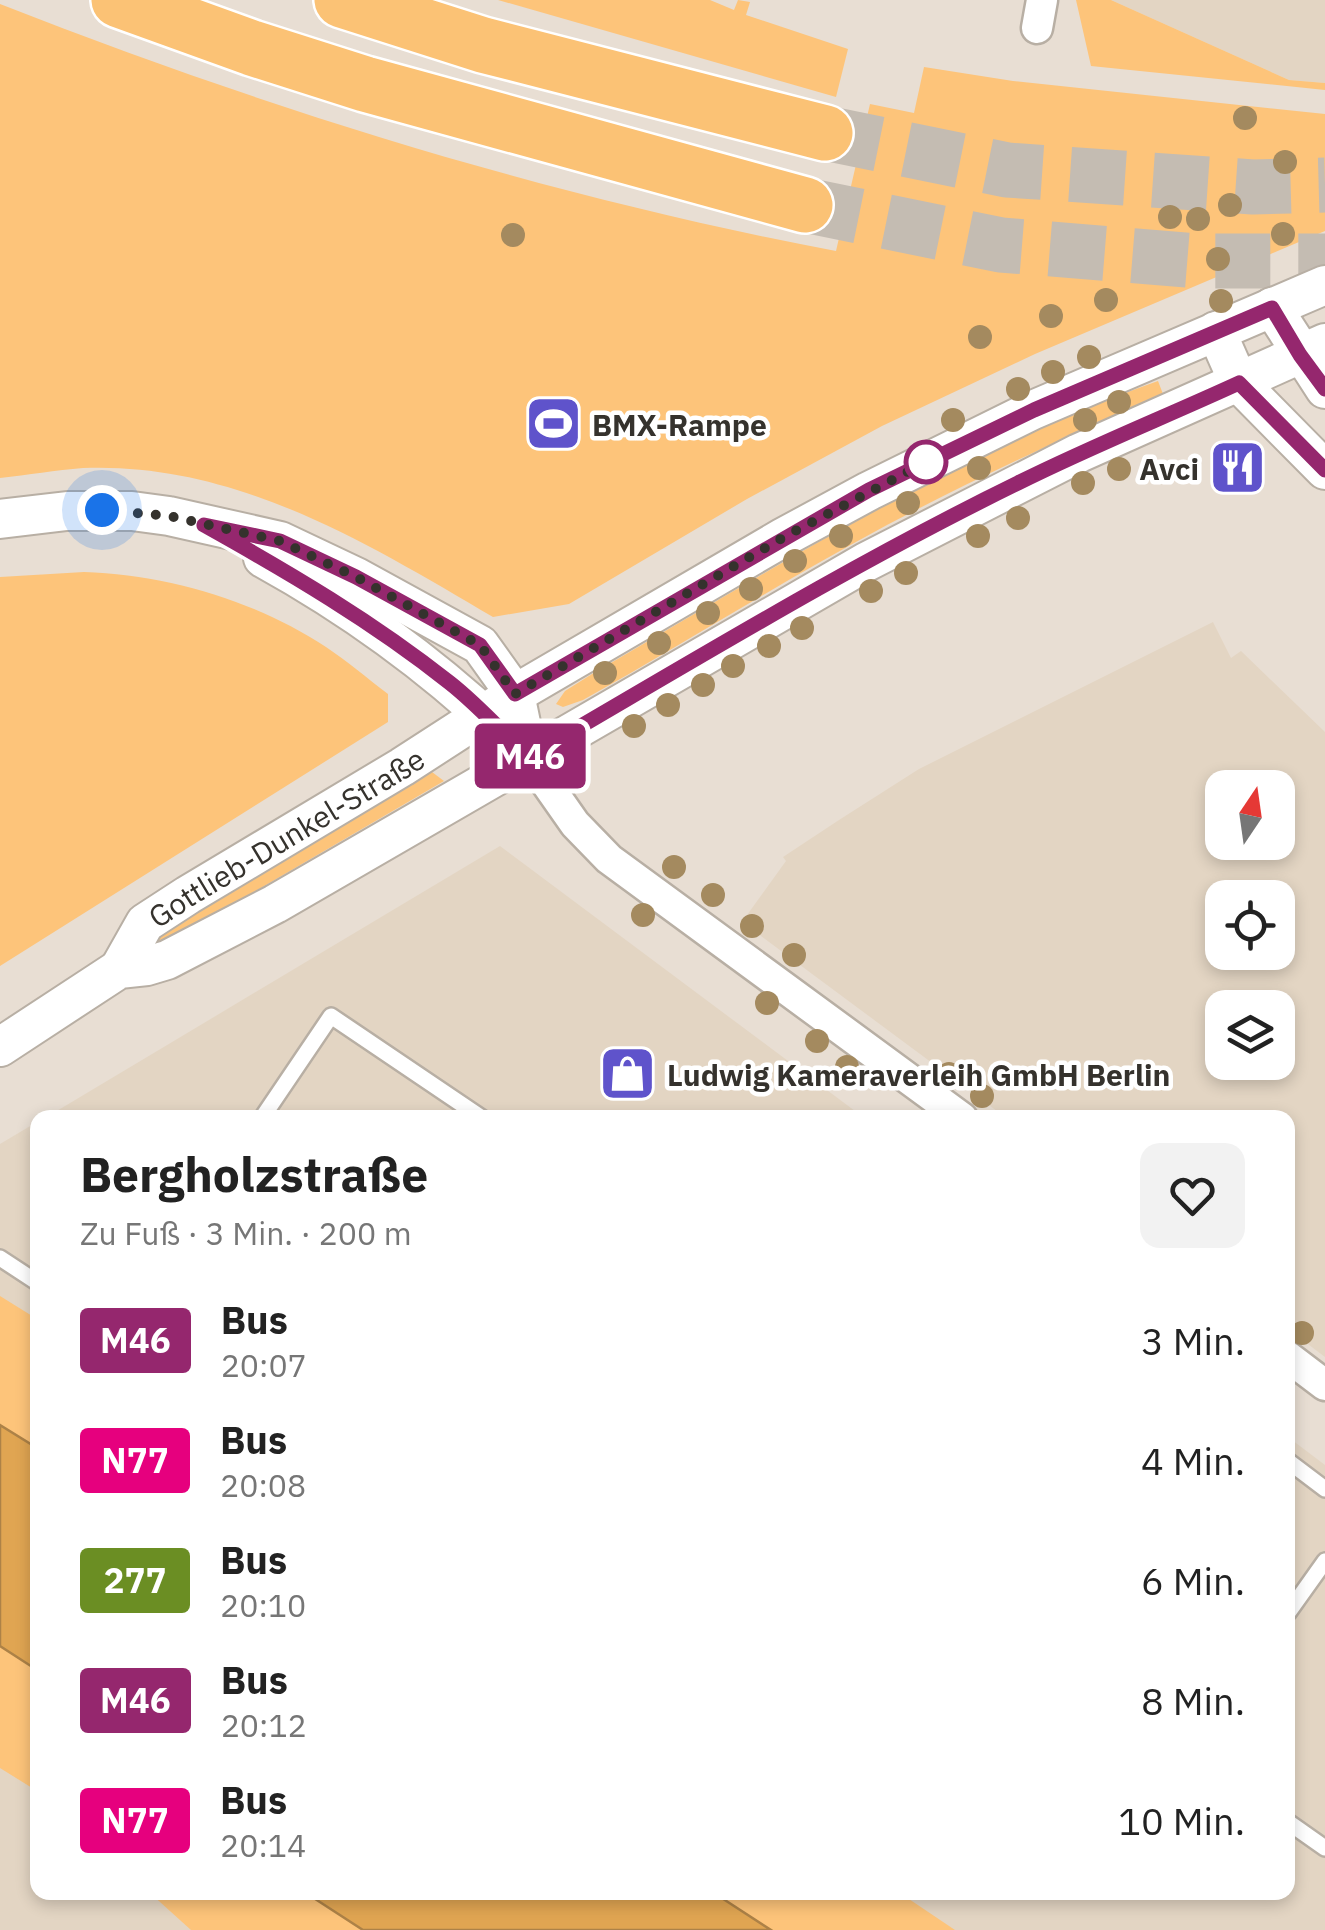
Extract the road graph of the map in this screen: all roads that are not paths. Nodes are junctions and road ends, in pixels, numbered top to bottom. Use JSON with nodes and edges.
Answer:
{"nodes":[{"id":1,"x":119,"y":0,"type":"edge"},
{"id":2,"x":342,"y":0,"type":"edge"},
{"id":3,"x":825,"y":132,"type":"tunnel mouth"},
{"id":4,"x":806,"y":204,"type":"tunnel mouth"},
{"id":5,"x":1325,"y":285,"type":"edge"},
{"id":6,"x":1272,"y":308,"type":"junction"},
{"id":7,"x":1216,"y":331,"type":"junction"},
{"id":8,"x":1312,"y":349,"type":"edge"},
{"id":9,"x":1239,"y":383,"type":"junction"},
{"id":10,"x":1325,"y":390,"type":"edge"},
{"id":11,"x":1325,"y":470,"type":"edge"},
{"id":12,"x":0,"y":519,"type":"edge"},
{"id":13,"x":499,"y":704,"type":"junction"},
{"id":14,"x":528,"y":757,"type":"junction"},
{"id":15,"x":119,"y":969,"type":"junction"},
{"id":16,"x":0,"y":1047,"type":"edge"},
{"id":17,"x":267,"y":1110,"type":"edge"},
{"id":18,"x":470,"y":1110,"type":"edge"},
{"id":19,"x":939,"y":1110,"type":"edge"},
{"id":20,"x":0,"y":1258,"type":"edge"},
{"id":21,"x":30,"y":1278,"type":"edge"},
{"id":22,"x":1295,"y":1363,"type":"edge"},
{"id":23,"x":1325,"y":1385,"type":"edge"},
{"id":24,"x":1295,"y":1466,"type":"edge"},
{"id":25,"x":1325,"y":1489,"type":"edge"},
{"id":26,"x":1325,"y":1561,"type":"edge"},
{"id":27,"x":1295,"y":1602,"type":"edge"},
{"id":28,"x":1295,"y":1827,"type":"edge"},
{"id":29,"x":1325,"y":1848,"type":"edge"}],
"edges":[{"from":1,"to":4,"type":"highway"},
{"from":2,"to":3,"type":"highway"},
{"from":5,"to":6,"type":"street","name":"Gottlieb-Dunkel-Straße"},
{"from":6,"to":7,"type":"street","name":"Gottlieb-Dunkel-Straße"},
{"from":6,"to":8,"type":"street"},
{"from":7,"to":9,"type":"street"},
{"from":7,"to":13,"type":"street","name":"Gottlieb-Dunkel-Straße"},
{"from":8,"to":9,"type":"street","name":"Gottlieb-Dunkel-Straße"},
{"from":8,"to":10,"type":"street"},
{"from":9,"to":11,"type":"street"},
{"from":9,"to":14,"type":"street","name":"Gottlieb-Dunkel-Straße"},
{"from":12,"to":13,"type":"street"},
{"from":13,"to":14,"type":"street"},
{"from":13,"to":15,"type":"street","name":"Gottlieb-Dunkel-Straße"},
{"from":14,"to":15,"type":"street","name":"Gottlieb-Dunkel-Straße"},
{"from":14,"to":19,"type":"street"},
{"from":15,"to":16,"type":"street","name":"Gottlieb-Dunkel-Straße"},
{"from":17,"to":18,"type":"lane"},
{"from":20,"to":21,"type":"lane"},
{"from":22,"to":23,"type":"street"},
{"from":24,"to":25,"type":"lane"},
{"from":26,"to":27,"type":"lane"},
{"from":28,"to":29,"type":"lane"}]}
